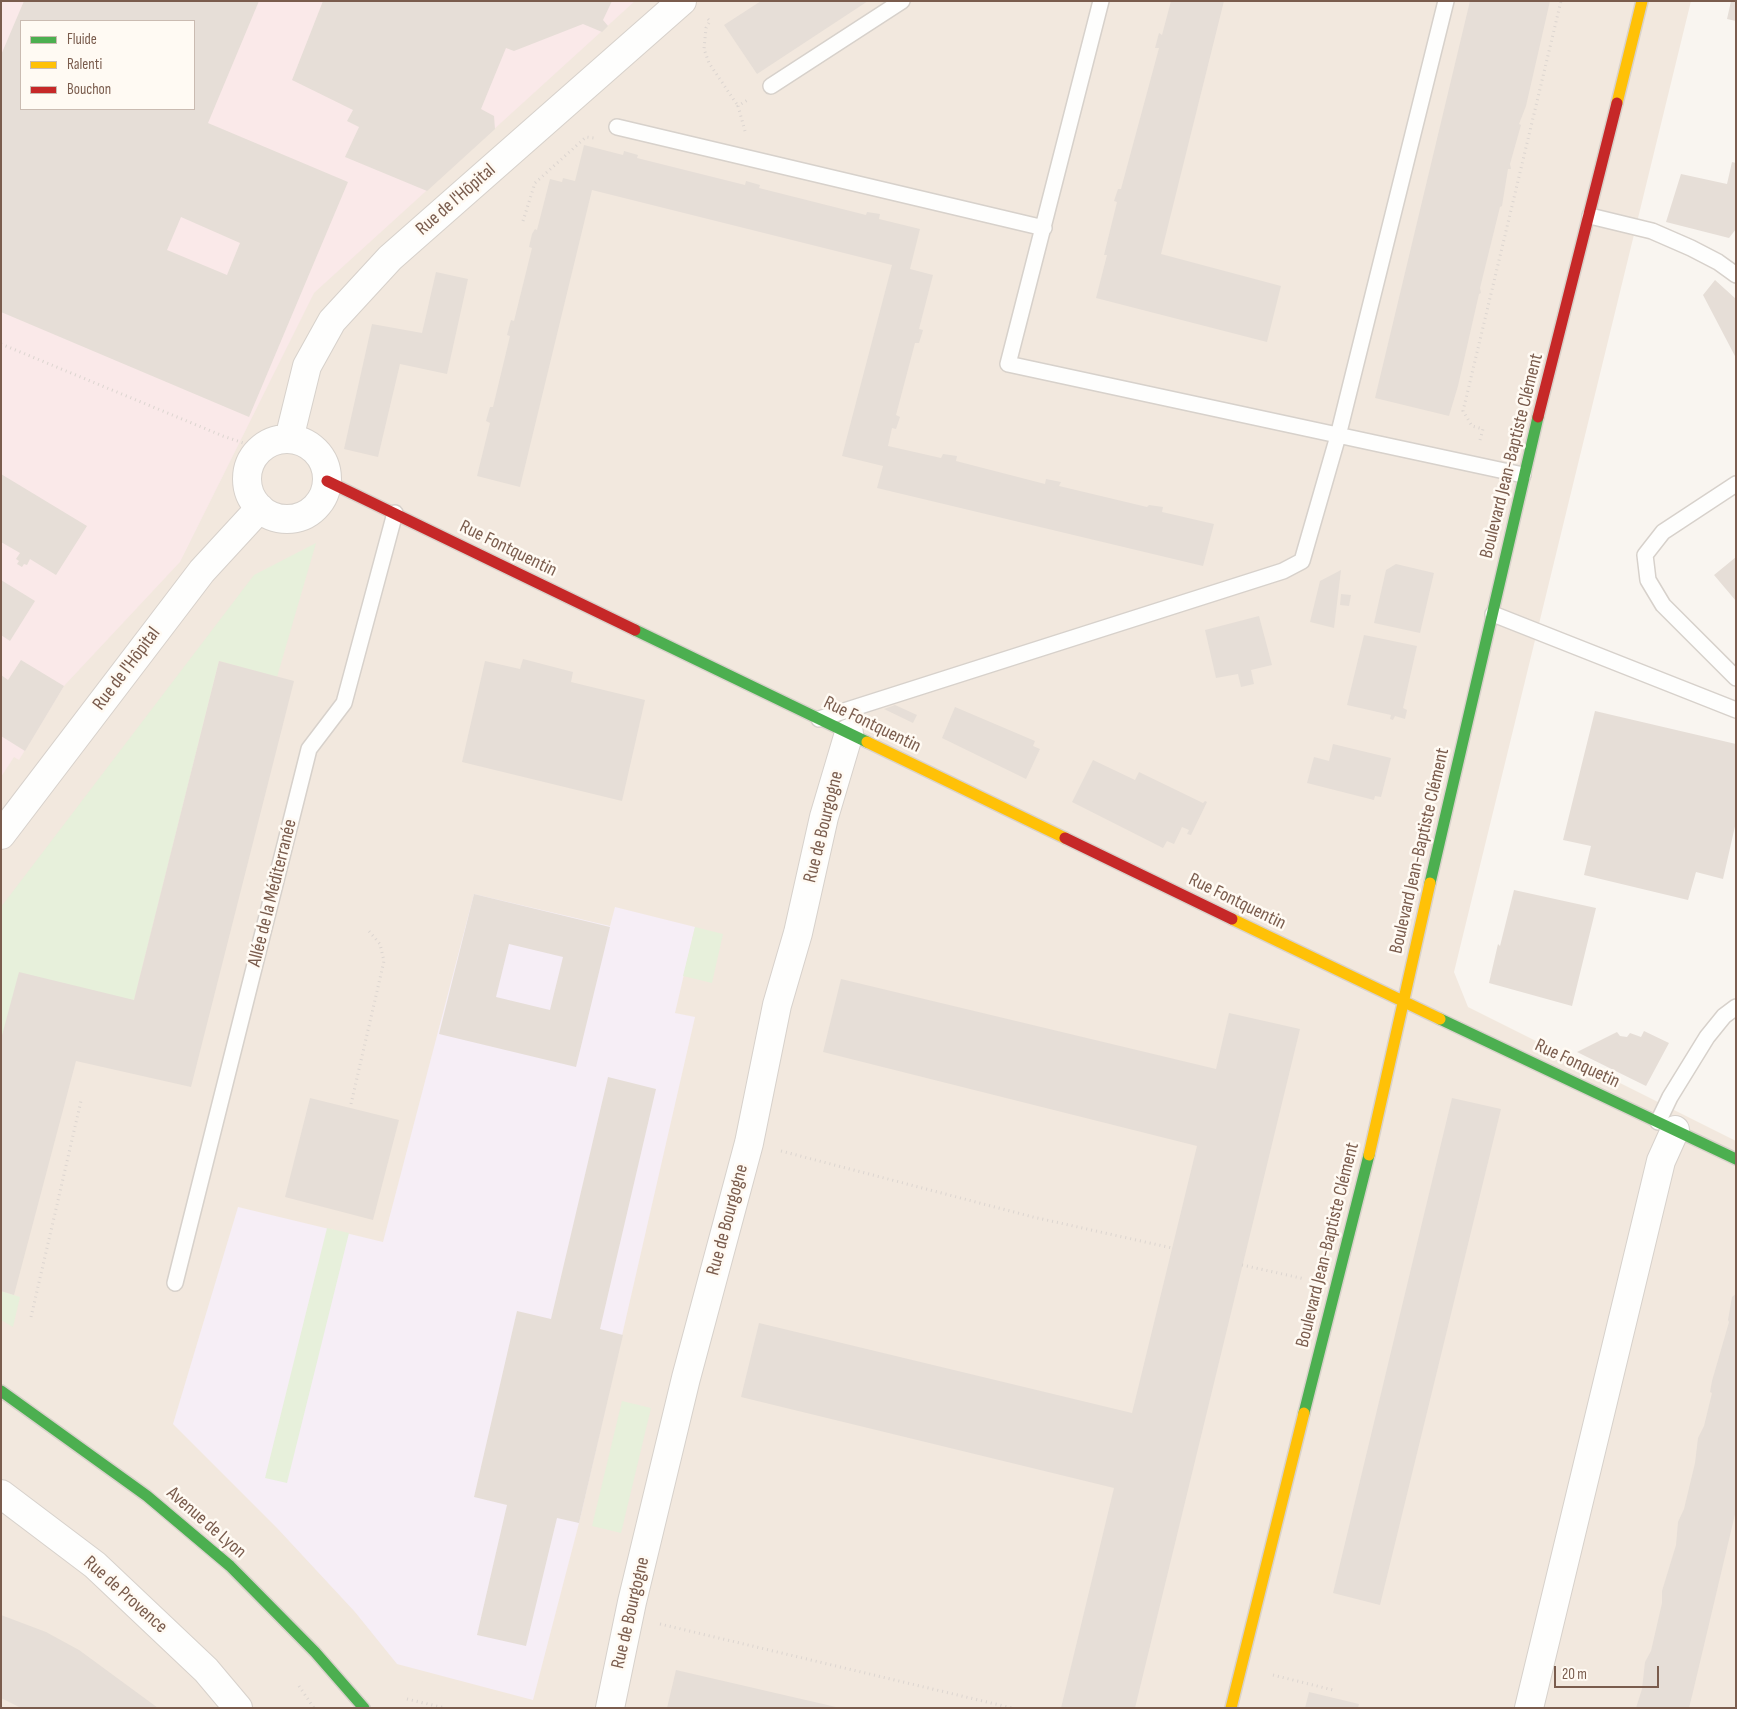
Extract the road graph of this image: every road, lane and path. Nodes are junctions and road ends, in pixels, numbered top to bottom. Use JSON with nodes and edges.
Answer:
{"nodes":[{"id":1,"x":682,"y":1,"type":"edge"},
{"id":2,"x":902,"y":1,"type":"edge"},
{"id":3,"x":1101,"y":1,"type":"edge"},
{"id":4,"x":1446,"y":1,"type":"edge"},
{"id":5,"x":1561,"y":1,"type":"edge"},
{"id":6,"x":1642,"y":1,"type":"edge"},
{"id":7,"x":710,"y":21,"type":"dead end"},
{"id":8,"x":771,"y":86,"type":"joint"},
{"id":9,"x":738,"y":106,"type":"junction"},
{"id":10,"x":617,"y":127,"type":"dead end"},
{"id":11,"x":598,"y":139,"type":"dead end"},
{"id":12,"x":754,"y":159,"type":"junction"},
{"id":13,"x":1590,"y":216,"type":"junction"},
{"id":14,"x":523,"y":220,"type":"dead end"},
{"id":15,"x":1044,"y":228,"type":"junction"},
{"id":16,"x":1736,"y":275,"type":"edge"},
{"id":17,"x":1,"y":344,"type":"edge"},
{"id":18,"x":1338,"y":436,"type":"junction"},
{"id":19,"x":288,"y":439,"type":"junction"},
{"id":20,"x":261,"y":449,"type":"junction"},
{"id":21,"x":1475,"y":465,"type":"junction"},
{"id":22,"x":1523,"y":476,"type":"junction"},
{"id":23,"x":327,"y":481,"type":"junction"},
{"id":24,"x":1736,"y":484,"type":"edge"},
{"id":25,"x":260,"y":508,"type":"junction"},
{"id":26,"x":395,"y":513,"type":"junction"},
{"id":27,"x":1493,"y":614,"type":"junction"},
{"id":28,"x":1736,"y":678,"type":"edge"},
{"id":29,"x":1736,"y":710,"type":"edge"},
{"id":30,"x":819,"y":718,"type":"junction"},
{"id":31,"x":849,"y":733,"type":"junction"},
{"id":32,"x":1,"y":835,"type":"edge"},
{"id":33,"x":368,"y":930,"type":"dead end"},
{"id":34,"x":1402,"y":1001,"type":"junction"},
{"id":35,"x":1736,"y":1007,"type":"edge"},
{"id":36,"x":81,"y":1101,"type":"dead end"},
{"id":37,"x":351,"y":1104,"type":"dead end"},
{"id":38,"x":1667,"y":1126,"type":"junction"},
{"id":39,"x":749,"y":1142,"type":"junction"},
{"id":40,"x":1736,"y":1159,"type":"edge"},
{"id":41,"x":1172,"y":1248,"type":"dead end"},
{"id":42,"x":1242,"y":1265,"type":"dead end"},
{"id":43,"x":175,"y":1284,"type":"dead end"},
{"id":44,"x":1336,"y":1285,"type":"junction"},
{"id":45,"x":31,"y":1317,"type":"dead end"},
{"id":46,"x":1,"y":1392,"type":"edge"},
{"id":47,"x":1,"y":1494,"type":"edge"},
{"id":48,"x":630,"y":1617,"type":"junction"},
{"id":49,"x":1241,"y":1667,"type":"junction"},
{"id":50,"x":1333,"y":1690,"type":"dead end"},
{"id":51,"x":407,"y":1699,"type":"dead end"},
{"id":52,"x":238,"y":1708,"type":"edge"},
{"id":53,"x":364,"y":1708,"type":"edge"},
{"id":54,"x":444,"y":1708,"type":"edge"},
{"id":55,"x":610,"y":1708,"type":"edge"},
{"id":56,"x":1012,"y":1708,"type":"edge"},
{"id":57,"x":1232,"y":1708,"type":"edge"},
{"id":58,"x":1529,"y":1708,"type":"edge"}],
"edges":[{"from":1,"to":19,"type":"street","name":"Rue de l'Hôpital"},
{"from":2,"to":8,"type":"lane"},
{"from":3,"to":15,"type":"lane"},
{"from":4,"to":18,"type":"lane"},
{"from":5,"to":21,"type":"path"},
{"from":6,"to":13,"type":"street","name":"Boulevard Jean-Baptiste Clément"},
{"from":7,"to":9,"type":"path"},
{"from":8,"to":9,"type":"path"},
{"from":9,"to":12,"type":"path"},
{"from":10,"to":12,"type":"lane"},
{"from":11,"to":14,"type":"path"},
{"from":12,"to":15,"type":"lane"},
{"from":13,"to":16,"type":"lane"},
{"from":13,"to":22,"type":"street","name":"Boulevard Jean-Baptiste Clément"},
{"from":15,"to":18,"type":"lane"},
{"from":17,"to":20,"type":"path"},
{"from":18,"to":21,"type":"lane"},
{"from":18,"to":30,"type":"lane"},
{"from":19,"to":20,"type":"street"},
{"from":19,"to":23,"type":"street"},
{"from":20,"to":25,"type":"street"},
{"from":21,"to":22,"type":"lane"},
{"from":22,"to":27,"type":"street","name":"Boulevard Jean-Baptiste Clément"},
{"from":23,"to":25,"type":"street"},
{"from":23,"to":26,"type":"street","name":"Rue Fontquentin"},
{"from":24,"to":28,"type":"lane"},
{"from":25,"to":32,"type":"street","name":"Rue de l'Hôpital"},
{"from":26,"to":30,"type":"street","name":"Rue Fontquentin"},
{"from":26,"to":43,"type":"lane","name":"Allée de la Méditerranée"},
{"from":27,"to":29,"type":"lane"},
{"from":27,"to":34,"type":"street","name":"Boulevard Jean-Baptiste Clément"},
{"from":30,"to":31,"type":"street","name":"Rue Fontquentin"},
{"from":31,"to":34,"type":"street","name":"Rue Fontquentin"},
{"from":31,"to":39,"type":"street","name":"Rue de Bourgogne"},
{"from":33,"to":37,"type":"path"},
{"from":34,"to":38,"type":"street","name":"Rue Fonquetin"},
{"from":34,"to":44,"type":"street","name":"Boulevard Jean-Baptiste Clément"},
{"from":35,"to":38,"type":"lane"},
{"from":36,"to":45,"type":"path"},
{"from":38,"to":40,"type":"street","name":"Rue Fonquetin"},
{"from":38,"to":58,"type":"street"},
{"from":39,"to":41,"type":"path"},
{"from":39,"to":48,"type":"street","name":"Rue de Bourgogne"},
{"from":42,"to":44,"type":"path"},
{"from":44,"to":49,"type":"street","name":"Boulevard Jean-Baptiste Clément"},
{"from":46,"to":53,"type":"street","name":"Avenue de Lyon"},
{"from":47,"to":52,"type":"street","name":"Rue de Provence"},
{"from":48,"to":55,"type":"street","name":"Rue de Bourgogne"},
{"from":48,"to":56,"type":"path"},
{"from":49,"to":50,"type":"path"},
{"from":49,"to":57,"type":"street","name":"Boulevard Jean-Baptiste Clément"},
{"from":51,"to":54,"type":"path"}]}
